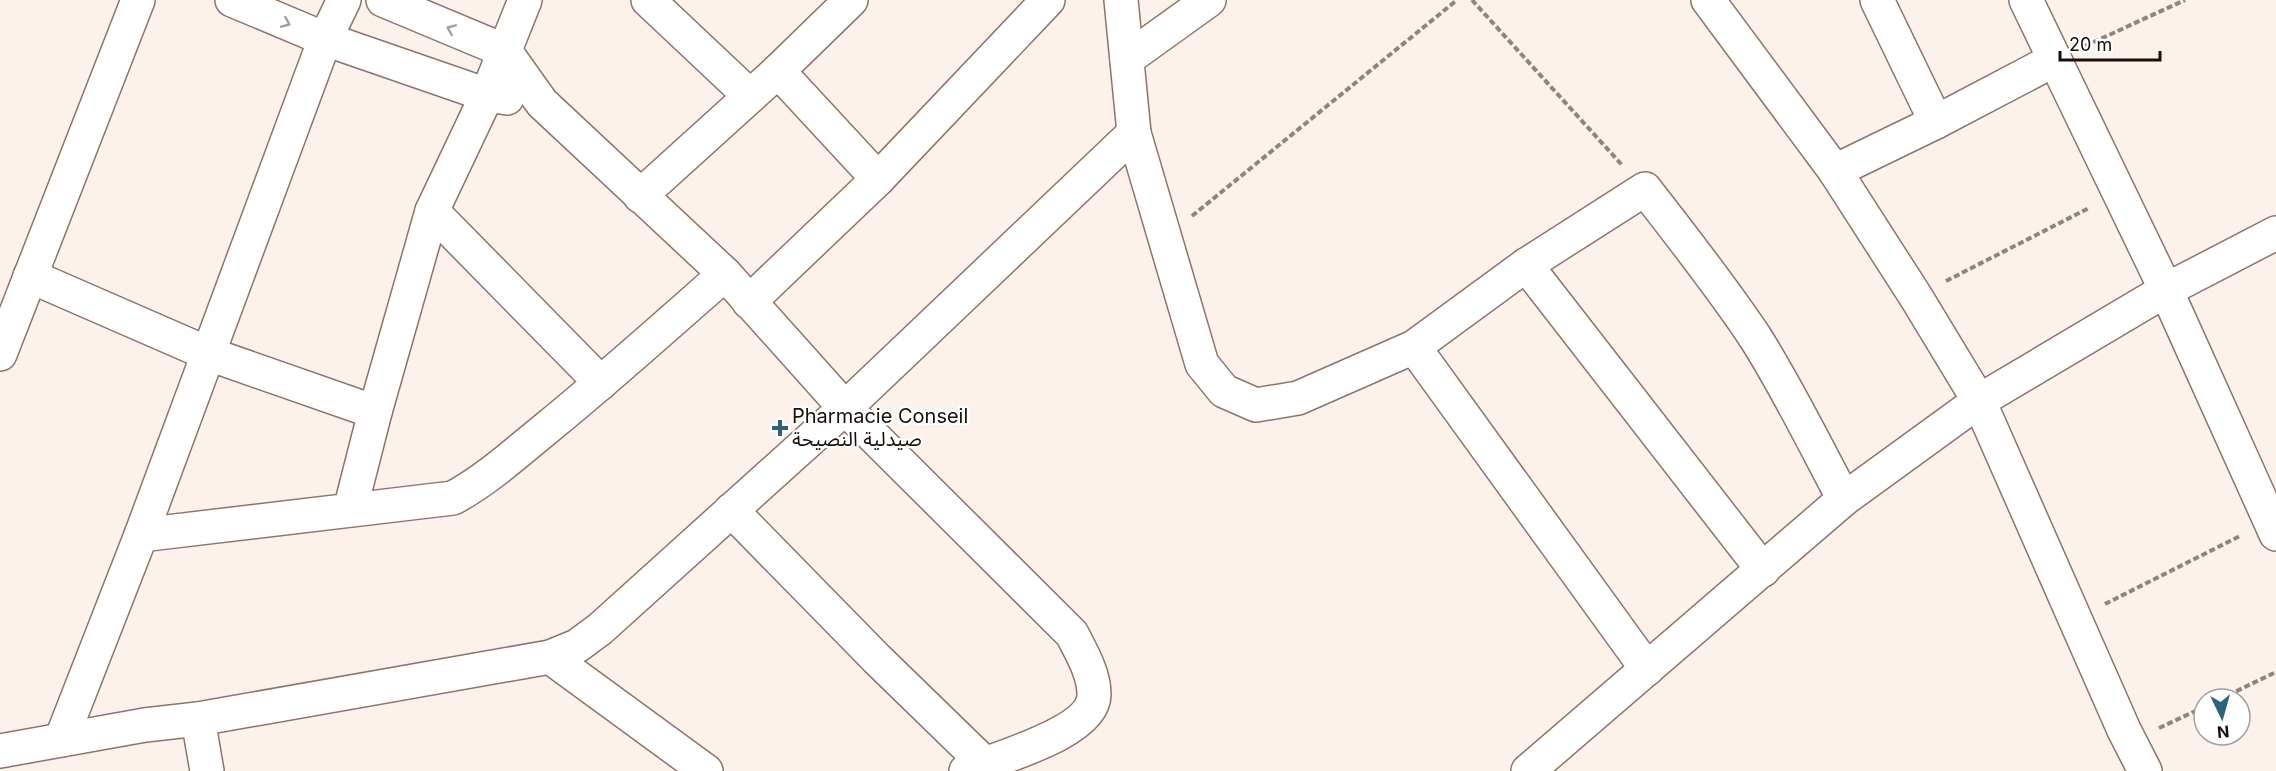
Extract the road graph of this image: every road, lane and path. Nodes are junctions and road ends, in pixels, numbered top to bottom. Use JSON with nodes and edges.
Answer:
{"nodes":[{"id":1,"x":138,"y":0,"type":"edge"},
{"id":2,"x":232,"y":0,"type":"edge"},
{"id":3,"x":344,"y":0,"type":"edge"},
{"id":4,"x":383,"y":0,"type":"edge"},
{"id":5,"x":525,"y":0,"type":"edge"},
{"id":6,"x":648,"y":0,"type":"edge"},
{"id":7,"x":851,"y":0,"type":"edge"},
{"id":8,"x":1048,"y":0,"type":"edge"},
{"id":9,"x":1121,"y":0,"type":"edge"},
{"id":10,"x":1209,"y":0,"type":"edge"},
{"id":11,"x":1457,"y":0,"type":"edge"},
{"id":12,"x":1472,"y":0,"type":"edge"},
{"id":13,"x":1708,"y":0,"type":"edge"},
{"id":14,"x":1877,"y":0,"type":"edge"},
{"id":15,"x":2026,"y":0,"type":"edge"},
{"id":16,"x":2185,"y":0,"type":"edge"},
{"id":17,"x":325,"y":39,"type":"junction"},
{"id":18,"x":505,"y":51,"type":"junction"},
{"id":19,"x":1127,"y":59,"type":"junction"},
{"id":20,"x":2054,"y":60,"type":"junction"},
{"id":21,"x":778,"y":71,"type":"junction"},
{"id":22,"x":487,"y":95,"type":"junction"},
{"id":23,"x":750,"y":96,"type":"junction"},
{"id":24,"x":542,"y":103,"type":"junction"},
{"id":25,"x":1936,"y":122,"type":"junction"},
{"id":26,"x":1134,"y":133,"type":"junction"},
{"id":27,"x":1835,"y":171,"type":"junction"},
{"id":28,"x":878,"y":179,"type":"junction"},
{"id":29,"x":1645,"y":189,"type":"junction"},
{"id":30,"x":2119,"y":193,"type":"junction"},
{"id":31,"x":640,"y":196,"type":"junction"},
{"id":32,"x":432,"y":211,"type":"junction"},
{"id":33,"x":2276,"y":233,"type":"edge"},
{"id":34,"x":1165,"y":238,"type":"junction"},
{"id":35,"x":1526,"y":265,"type":"junction"},
{"id":36,"x":725,"y":274,"type":"junction"},
{"id":37,"x":30,"y":276,"type":"junction"},
{"id":38,"x":2166,"y":290,"type":"junction"},
{"id":39,"x":1916,"y":297,"type":"junction"},
{"id":40,"x":749,"y":302,"type":"junction"},
{"id":41,"x":1414,"y":347,"type":"junction"},
{"id":42,"x":0,"y":354,"type":"edge"},
{"id":43,"x":209,"y":354,"type":"junction"},
{"id":44,"x":602,"y":383,"type":"junction"},
{"id":45,"x":1978,"y":401,"type":"junction"},
{"id":46,"x":845,"y":408,"type":"junction"},
{"id":47,"x":375,"y":412,"type":"junction"},
{"id":48,"x":1844,"y":499,"type":"junction"},
{"id":49,"x":350,"y":510,"type":"junction"},
{"id":50,"x":731,"y":510,"type":"junction"},
{"id":51,"x":2273,"y":528,"type":"edge"},
{"id":52,"x":141,"y":535,"type":"junction"},
{"id":53,"x":1763,"y":570,"type":"junction"},
{"id":54,"x":2074,"y":620,"type":"junction"},
{"id":55,"x":550,"y":657,"type":"junction"},
{"id":56,"x":1647,"y":669,"type":"junction"},
{"id":57,"x":2276,"y":672,"type":"edge"},
{"id":58,"x":2245,"y":687,"type":"edge"},
{"id":59,"x":2192,"y":713,"type":"edge"},
{"id":60,"x":198,"y":719,"type":"junction"},
{"id":61,"x":61,"y":740,"type":"junction"},
{"id":62,"x":2130,"y":742,"type":"junction"},
{"id":63,"x":0,"y":751,"type":"edge"},
{"id":64,"x":975,"y":767,"type":"edge"},
{"id":65,"x":207,"y":771,"type":"edge"},
{"id":66,"x":706,"y":771,"type":"edge"},
{"id":67,"x":1528,"y":771,"type":"edge"},
{"id":68,"x":2145,"y":771,"type":"edge"}],
"edges":[{"from":1,"to":37,"type":"street"},
{"from":2,"to":17,"type":"street","one_way":true},
{"from":3,"to":17,"type":"street"},
{"from":18,"to":4,"type":"street","one_way":true},
{"from":5,"to":18,"type":"street"},
{"from":6,"to":23,"type":"street"},
{"from":7,"to":21,"type":"street"},
{"from":8,"to":28,"type":"street"},
{"from":9,"to":19,"type":"street"},
{"from":10,"to":19,"type":"street"},
{"from":11,"to":34,"type":"path"},
{"from":12,"to":29,"type":"path"},
{"from":13,"to":27,"type":"street"},
{"from":14,"to":25,"type":"street"},
{"from":15,"to":20,"type":"street"},
{"from":16,"to":20,"type":"path"},
{"from":17,"to":22,"type":"street"},
{"from":17,"to":43,"type":"street"},
{"from":18,"to":22,"type":"street"},
{"from":18,"to":24,"type":"street"},
{"from":19,"to":26,"type":"street"},
{"from":20,"to":25,"type":"street"},
{"from":20,"to":30,"type":"street"},
{"from":21,"to":23,"type":"street"},
{"from":21,"to":28,"type":"street"},
{"from":22,"to":24,"type":"street"},
{"from":22,"to":32,"type":"street"},
{"from":23,"to":31,"type":"street"},
{"from":24,"to":31,"type":"street"},
{"from":25,"to":27,"type":"street"},
{"from":26,"to":34,"type":"street"},
{"from":26,"to":46,"type":"street"},
{"from":27,"to":39,"type":"street"},
{"from":28,"to":40,"type":"street"},
{"from":29,"to":35,"type":"street"},
{"from":29,"to":48,"type":"street"},
{"from":30,"to":38,"type":"street"},
{"from":30,"to":39,"type":"path"},
{"from":31,"to":36,"type":"street"},
{"from":32,"to":44,"type":"street"},
{"from":32,"to":47,"type":"street"},
{"from":33,"to":38,"type":"street"},
{"from":34,"to":41,"type":"street"},
{"from":35,"to":41,"type":"street"},
{"from":35,"to":53,"type":"street"},
{"from":36,"to":40,"type":"street"},
{"from":36,"to":44,"type":"street"},
{"from":37,"to":42,"type":"street"},
{"from":37,"to":43,"type":"street"},
{"from":38,"to":45,"type":"street"},
{"from":38,"to":51,"type":"street"},
{"from":39,"to":45,"type":"street"},
{"from":40,"to":46,"type":"street"},
{"from":41,"to":56,"type":"street"},
{"from":43,"to":47,"type":"street"},
{"from":43,"to":52,"type":"street"},
{"from":44,"to":49,"type":"street"},
{"from":45,"to":48,"type":"street"},
{"from":45,"to":54,"type":"street"},
{"from":46,"to":50,"type":"street"},
{"from":46,"to":64,"type":"street"},
{"from":47,"to":49,"type":"street"},
{"from":48,"to":53,"type":"street"},
{"from":49,"to":52,"type":"street"},
{"from":50,"to":55,"type":"street"},
{"from":50,"to":64,"type":"street"},
{"from":51,"to":54,"type":"path"},
{"from":52,"to":61,"type":"street"},
{"from":53,"to":56,"type":"street"},
{"from":54,"to":62,"type":"street"},
{"from":55,"to":60,"type":"street"},
{"from":55,"to":66,"type":"street"},
{"from":56,"to":67,"type":"street"},
{"from":57,"to":58,"type":"path"},
{"from":59,"to":62,"type":"path"},
{"from":60,"to":61,"type":"street"},
{"from":60,"to":65,"type":"street"},
{"from":61,"to":63,"type":"street"},
{"from":62,"to":68,"type":"street"}]}
